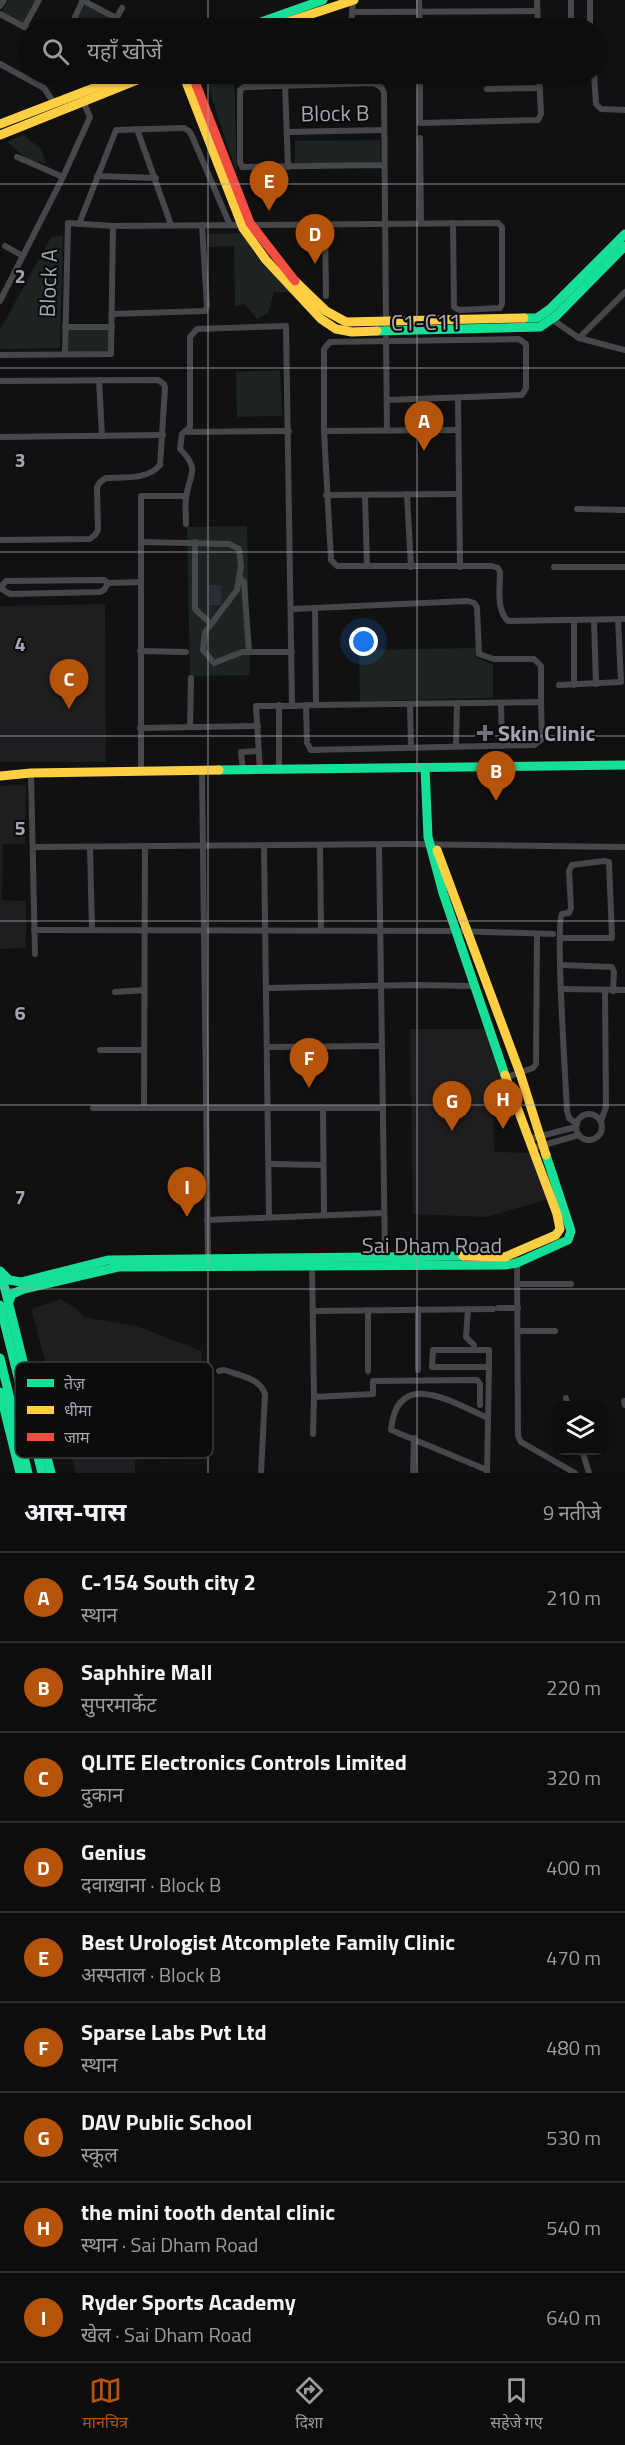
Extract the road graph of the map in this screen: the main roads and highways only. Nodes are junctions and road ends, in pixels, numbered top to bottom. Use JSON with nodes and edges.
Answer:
{"nodes":[{"id":1,"x":323,"y":0,"type":"edge"},
{"id":2,"x":354,"y":0,"type":"edge"},
{"id":3,"x":272,"y":18,"type":"edge"},
{"id":4,"x":299,"y":18,"type":"edge"},
{"id":5,"x":112,"y":84,"type":"edge"},
{"id":6,"x":117,"y":84,"type":"edge"},
{"id":7,"x":187,"y":84,"type":"edge"},
{"id":8,"x":196,"y":84,"type":"edge"},
{"id":9,"x":107,"y":87,"type":"junction"},
{"id":10,"x":81,"y":97,"type":"junction"},
{"id":11,"x":0,"y":124,"type":"edge"},
{"id":12,"x":0,"y":135,"type":"edge"},
{"id":13,"x":245,"y":223,"type":"junction"},
{"id":14,"x":625,"y":234,"type":"edge"},
{"id":15,"x":623,"y":250,"type":"edge"},
{"id":16,"x":548,"y":317,"type":"junction"},
{"id":17,"x":625,"y":765,"type":"edge"},
{"id":18,"x":424,"y":768,"type":"junction"},
{"id":19,"x":0,"y":776,"type":"edge"},
{"id":20,"x":432,"y":845,"type":"junction"},
{"id":21,"x":560,"y":1229,"type":"junction"},
{"id":22,"x":568,"y":1240,"type":"junction"},
{"id":23,"x":516,"y":1258,"type":"junction"},
{"id":24,"x":0,"y":1271,"type":"edge"},
{"id":25,"x":70,"y":1274,"type":"junction"},
{"id":26,"x":4,"y":1304,"type":"edge"},
{"id":27,"x":0,"y":1358,"type":"edge"},
{"id":28,"x":17,"y":1362,"type":"edge"},
{"id":29,"x":20,"y":1362,"type":"edge"},
{"id":30,"x":0,"y":1392,"type":"edge"},
{"id":31,"x":15,"y":1420,"type":"edge"},
{"id":32,"x":15,"y":1453,"type":"edge"},
{"id":33,"x":16,"y":1458,"type":"edge"},
{"id":34,"x":24,"y":1458,"type":"edge"},
{"id":35,"x":39,"y":1458,"type":"edge"},
{"id":36,"x":47,"y":1458,"type":"edge"},
{"id":37,"x":20,"y":1473,"type":"edge"},
{"id":38,"x":28,"y":1473,"type":"edge"},
{"id":39,"x":42,"y":1473,"type":"edge"},
{"id":40,"x":51,"y":1473,"type":"edge"}],
"edges":[{"from":1,"to":3,"type":"main road"},
{"from":2,"to":4,"type":"main road"},
{"from":5,"to":9,"type":"main road"},
{"from":6,"to":9,"type":"main road"},
{"from":7,"to":13,"type":"main road"},
{"from":8,"to":13,"type":"main road"},
{"from":9,"to":10,"type":"main road"},
{"from":10,"to":11,"type":"main road"},
{"from":10,"to":12,"type":"main road"},
{"from":13,"to":16,"type":"main road"},
{"from":14,"to":16,"type":"main road"},
{"from":15,"to":16,"type":"main road"},
{"from":17,"to":18,"type":"main road"},
{"from":18,"to":19,"type":"main road"},
{"from":18,"to":20,"type":"main road"},
{"from":20,"to":21,"type":"main road"},
{"from":20,"to":22,"type":"main road"},
{"from":21,"to":22,"type":"main road"},
{"from":21,"to":23,"type":"main road","name":"Sai Dham Road"},
{"from":22,"to":23,"type":"main road","name":"Sai Dham Road"},
{"from":23,"to":25,"type":"main road","name":"Sai Dham Road"},
{"from":24,"to":25,"type":"main road","name":"Sai Dham Road"},
{"from":24,"to":26,"type":"main road"},
{"from":25,"to":26,"type":"main road","name":"Sai Dham Road"},
{"from":26,"to":28,"type":"main road"},
{"from":26,"to":29,"type":"main road"},
{"from":27,"to":31,"type":"main road"},
{"from":30,"to":32,"type":"main road"},
{"from":33,"to":37,"type":"main road"},
{"from":34,"to":38,"type":"main road"},
{"from":35,"to":39,"type":"main road"},
{"from":36,"to":40,"type":"main road"}]}
